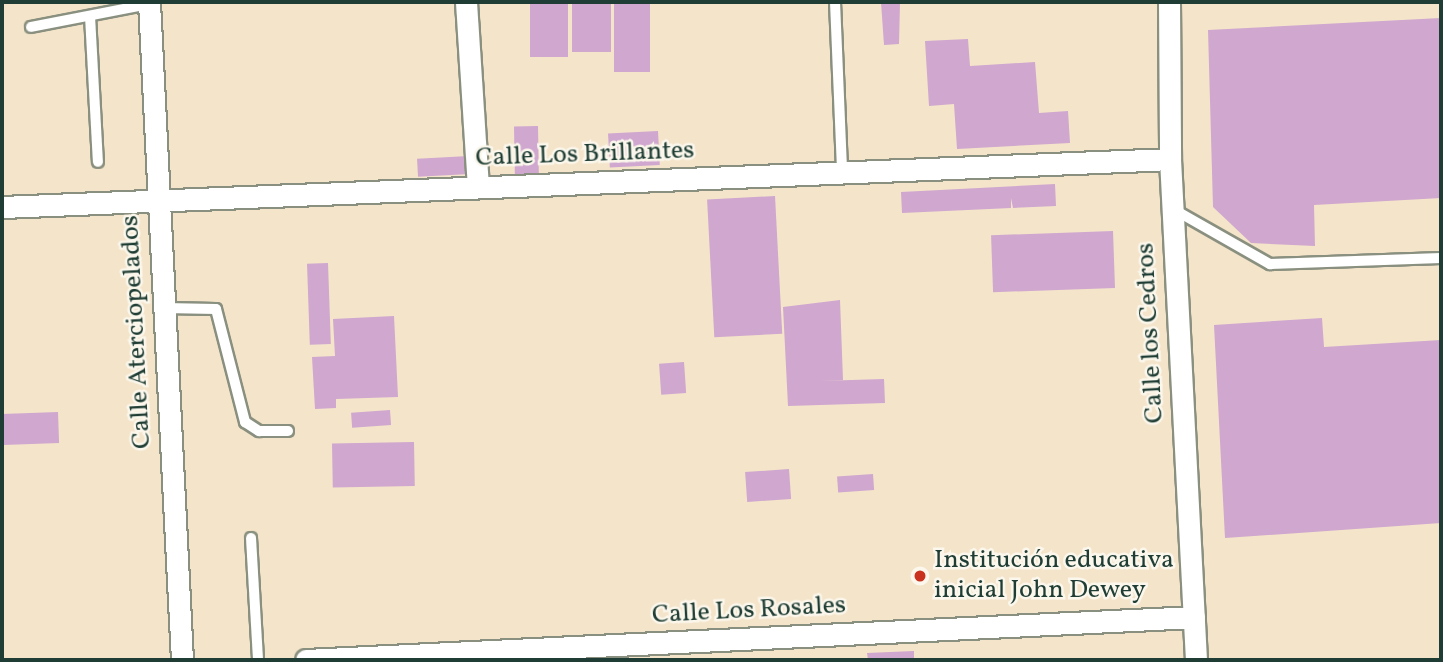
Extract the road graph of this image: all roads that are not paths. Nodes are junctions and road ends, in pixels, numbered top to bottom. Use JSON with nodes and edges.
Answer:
{"nodes":[{"id":1,"x":466,"y":2,"type":"edge"},
{"id":2,"x":835,"y":2,"type":"edge"},
{"id":3,"x":1169,"y":2,"type":"edge"},
{"id":4,"x":149,"y":3,"type":"edge"},
{"id":5,"x":90,"y":16,"type":"junction"},
{"id":6,"x":31,"y":27,"type":"dead end"},
{"id":7,"x":1170,"y":159,"type":"junction"},
{"id":8,"x":98,"y":162,"type":"dead end"},
{"id":9,"x":842,"y":173,"type":"junction"},
{"id":10,"x":478,"y":187,"type":"junction"},
{"id":11,"x":158,"y":200,"type":"junction"},
{"id":12,"x":2,"y":207,"type":"edge"},
{"id":13,"x":1173,"y":209,"type":"junction"},
{"id":14,"x":1441,"y":258,"type":"edge"},
{"id":15,"x":164,"y":308,"type":"junction"},
{"id":16,"x":288,"y":430,"type":"dead end"},
{"id":17,"x":251,"y":538,"type":"dead end"},
{"id":18,"x":1194,"y":617,"type":"junction"},
{"id":19,"x":182,"y":660,"type":"edge"},
{"id":20,"x":258,"y":660,"type":"edge"},
{"id":21,"x":306,"y":660,"type":"edge"},
{"id":22,"x":1196,"y":660,"type":"edge"}],
"edges":[{"from":1,"to":10,"type":"street"},
{"from":2,"to":9,"type":"lane"},
{"from":3,"to":7,"type":"street","name":"Calle los Cedros"},
{"from":4,"to":5,"type":"lane"},
{"from":4,"to":11,"type":"street","name":"Calle Aterciopelados"},
{"from":5,"to":6,"type":"lane"},
{"from":5,"to":8,"type":"lane"},
{"from":7,"to":9,"type":"street","name":"Calle Los Brillantes"},
{"from":7,"to":13,"type":"street","name":"Calle los Cedros"},
{"from":9,"to":10,"type":"street","name":"Calle Los Brillantes"},
{"from":10,"to":11,"type":"street","name":"Calle Los Brillantes"},
{"from":11,"to":12,"type":"street","name":"Calle Los Brillantes"},
{"from":11,"to":15,"type":"street","name":"Calle Aterciopelados"},
{"from":13,"to":14,"type":"lane"},
{"from":13,"to":18,"type":"street","name":"Calle los Cedros"},
{"from":15,"to":16,"type":"lane"},
{"from":15,"to":19,"type":"street","name":"Calle Aterciopelados"},
{"from":17,"to":20,"type":"lane"},
{"from":18,"to":21,"type":"street","name":"Calle Los Rosales"},
{"from":18,"to":22,"type":"street","name":"Calle los Cedros"}]}
